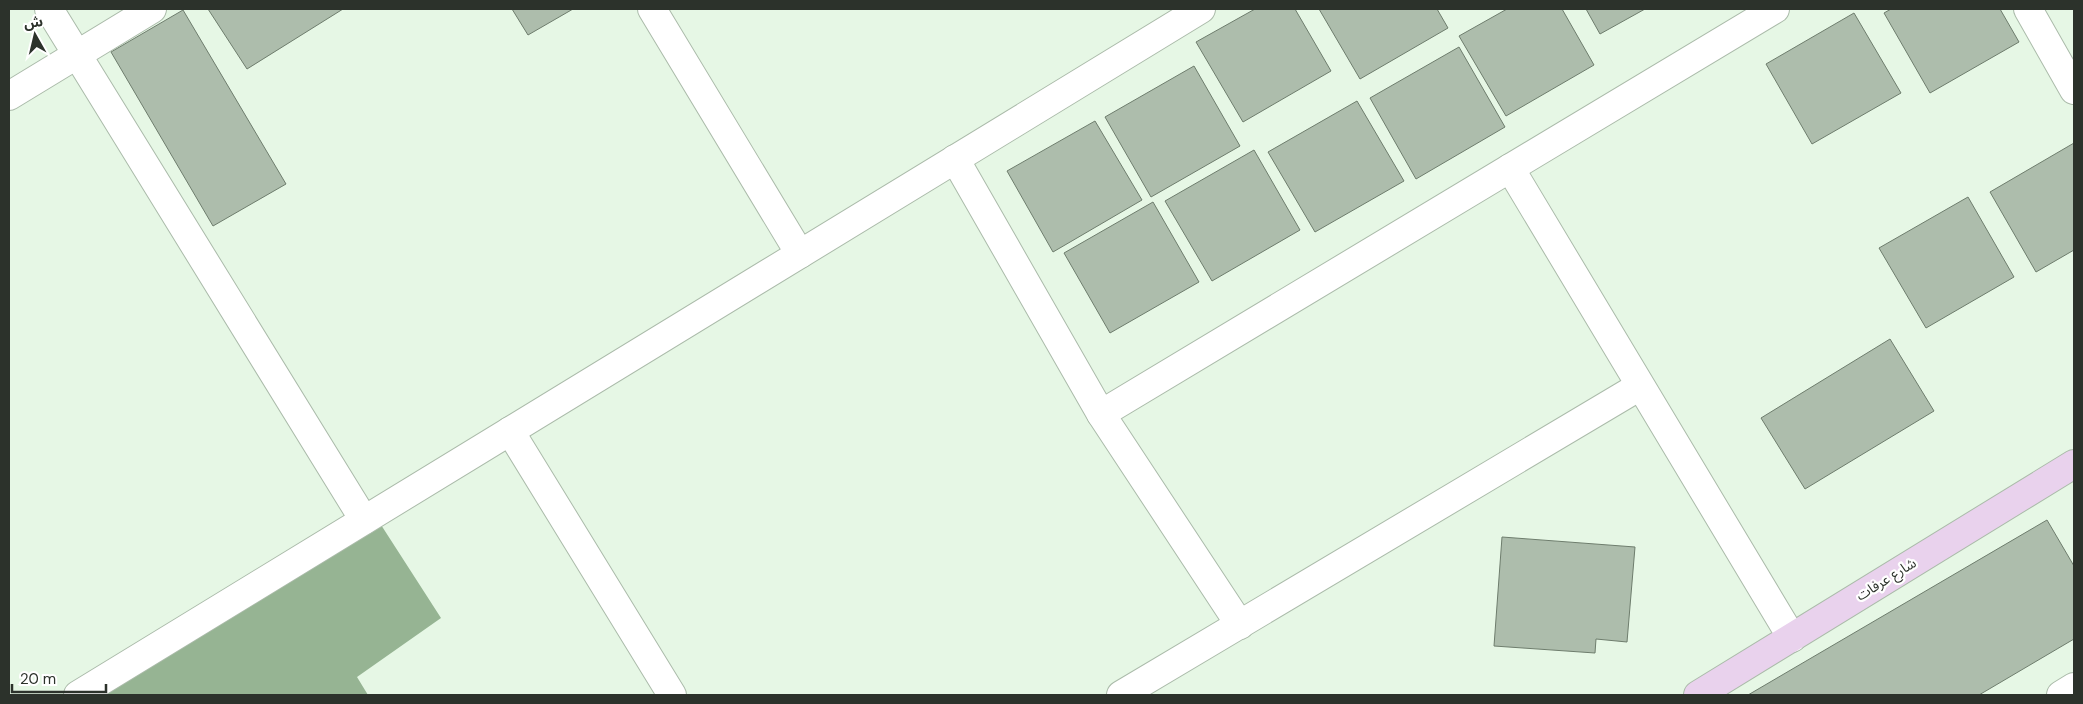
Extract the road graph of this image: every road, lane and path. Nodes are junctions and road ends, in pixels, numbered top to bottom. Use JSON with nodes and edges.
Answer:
{"nodes":[{"id":1,"x":49,"y":9,"type":"edge"},
{"id":2,"x":152,"y":9,"type":"edge"},
{"id":3,"x":652,"y":9,"type":"edge"},
{"id":4,"x":1201,"y":9,"type":"edge"},
{"id":5,"x":1775,"y":9,"type":"edge"},
{"id":6,"x":2028,"y":9,"type":"edge"},
{"id":7,"x":78,"y":55,"type":"junction"},
{"id":8,"x":2074,"y":90,"type":"edge"},
{"id":9,"x":9,"y":96,"type":"edge"},
{"id":10,"x":955,"y":159,"type":"junction"},
{"id":11,"x":1510,"y":168,"type":"junction"},
{"id":12,"x":800,"y":254,"type":"junction"},
{"id":13,"x":1640,"y":386,"type":"junction"},
{"id":14,"x":1101,"y":414,"type":"junction"},
{"id":15,"x":510,"y":431,"type":"junction"},
{"id":16,"x":2074,"y":464,"type":"edge"},
{"id":17,"x":364,"y":520,"type":"junction"},
{"id":18,"x":1240,"y":625,"type":"junction"},
{"id":19,"x":1792,"y":638,"type":"junction"},
{"id":20,"x":2074,"y":687,"type":"edge"},
{"id":21,"x":78,"y":695,"type":"edge"},
{"id":22,"x":672,"y":695,"type":"edge"},
{"id":23,"x":1121,"y":695,"type":"edge"},
{"id":24,"x":1698,"y":695,"type":"edge"},
{"id":25,"x":2060,"y":695,"type":"edge"}],
"edges":[{"from":1,"to":7,"type":"street"},
{"from":2,"to":7,"type":"street"},
{"from":3,"to":12,"type":"street"},
{"from":4,"to":10,"type":"street"},
{"from":5,"to":11,"type":"street"},
{"from":6,"to":8,"type":"street"},
{"from":7,"to":9,"type":"street"},
{"from":7,"to":17,"type":"street"},
{"from":10,"to":12,"type":"street"},
{"from":10,"to":14,"type":"street"},
{"from":11,"to":13,"type":"street"},
{"from":11,"to":14,"type":"street"},
{"from":12,"to":15,"type":"street"},
{"from":13,"to":18,"type":"street"},
{"from":13,"to":19,"type":"street"},
{"from":14,"to":18,"type":"street"},
{"from":15,"to":17,"type":"street"},
{"from":15,"to":22,"type":"street"},
{"from":16,"to":19,"type":"street","name":"شارع عرفات"},
{"from":17,"to":21,"type":"street"},
{"from":18,"to":23,"type":"street"},
{"from":19,"to":24,"type":"street","name":"شارع عرفات"},
{"from":20,"to":25,"type":"street"}]}
